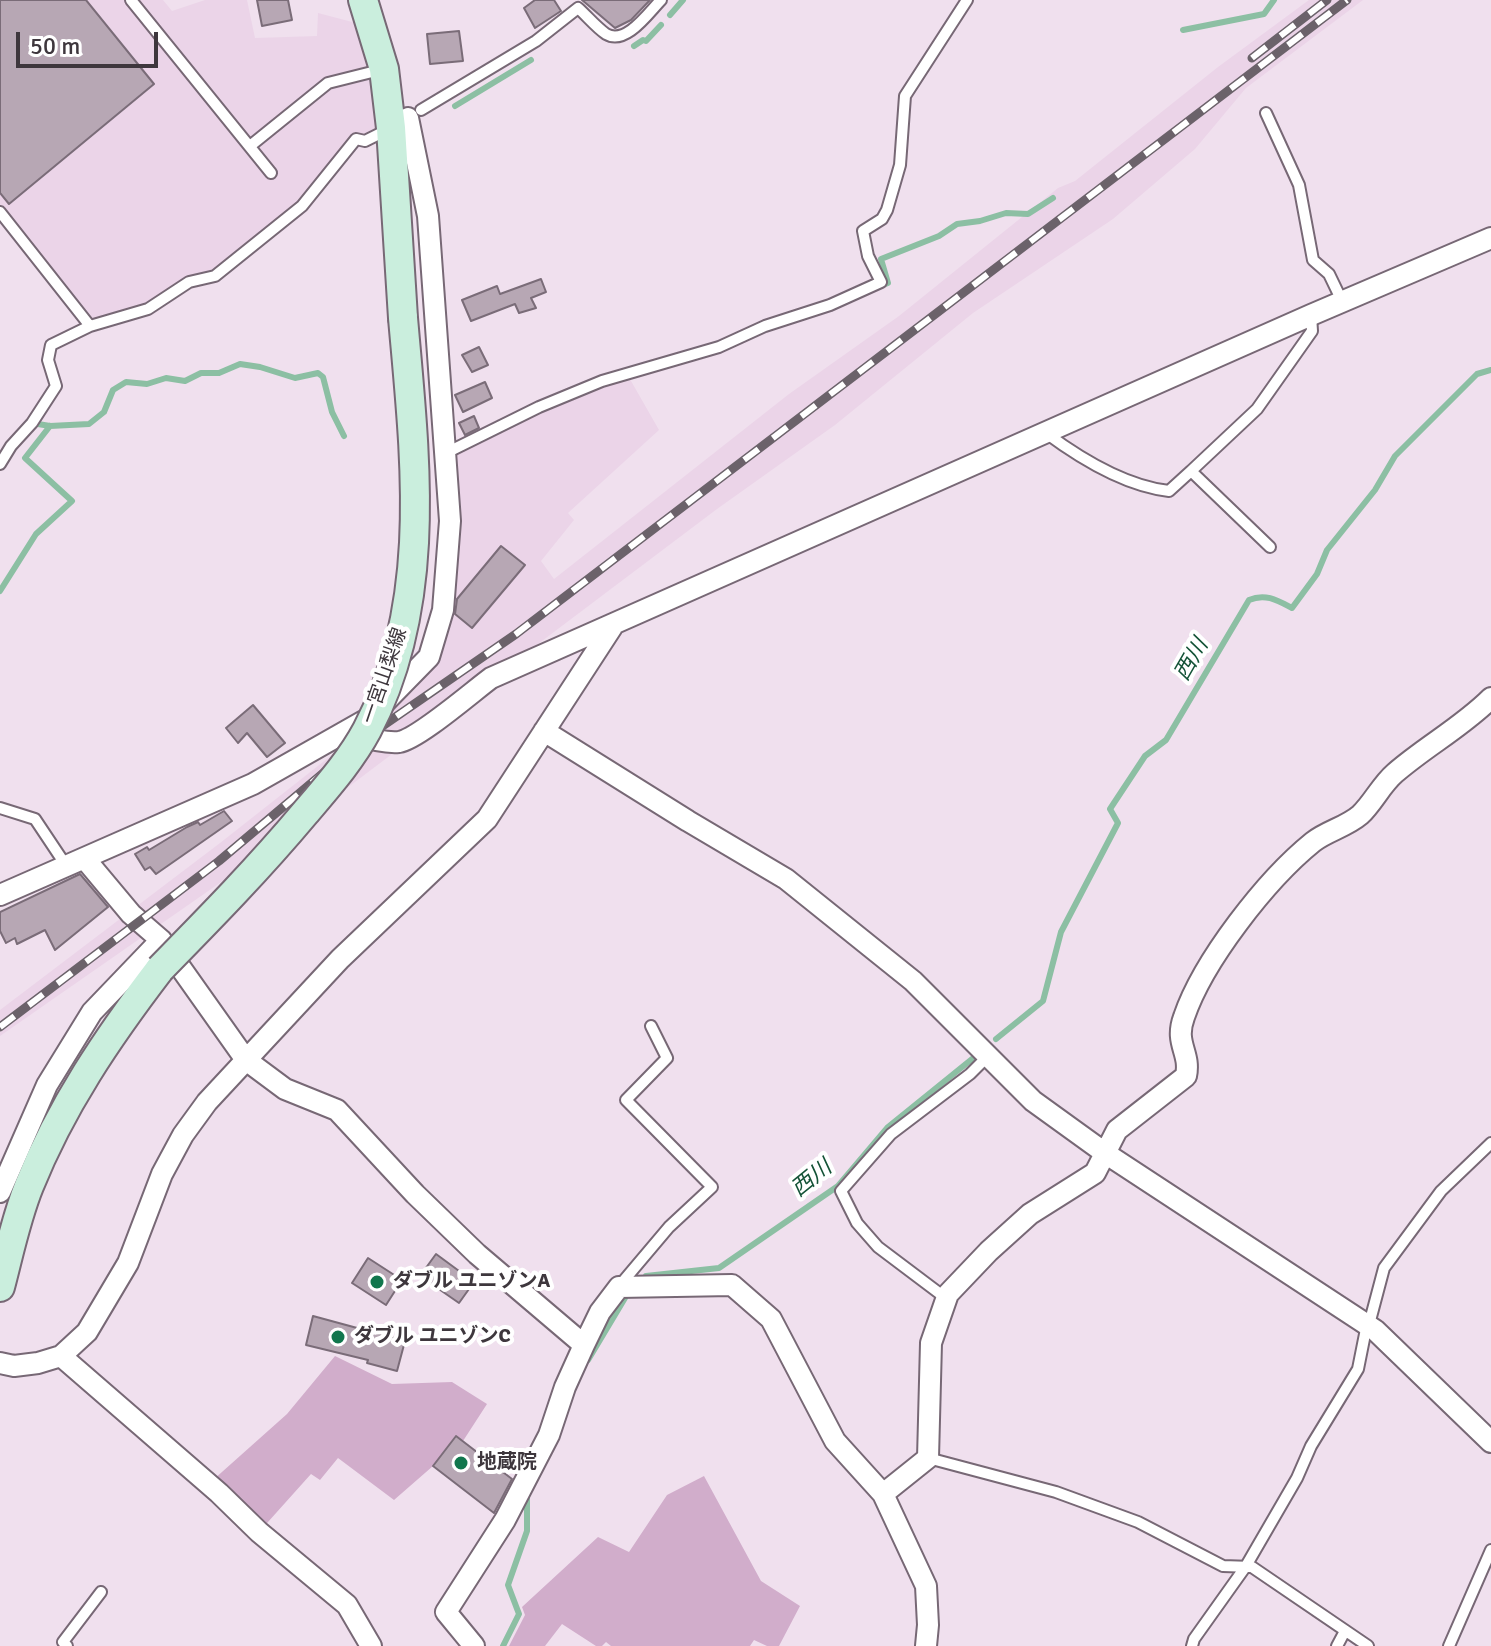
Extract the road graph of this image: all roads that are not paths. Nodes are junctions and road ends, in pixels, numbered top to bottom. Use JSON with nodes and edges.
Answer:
{"nodes":[{"id":1,"x":131,"y":0,"type":"edge"},
{"id":2,"x":363,"y":0,"type":"edge"},
{"id":3,"x":661,"y":0,"type":"edge"},
{"id":4,"x":967,"y":0,"type":"edge"},
{"id":5,"x":575,"y":4,"type":"edge"},
{"id":6,"x":384,"y":69,"type":"junction"},
{"id":7,"x":1266,"y":113,"type":"dead end"},
{"id":8,"x":407,"y":119,"type":"junction"},
{"id":9,"x":250,"y":146,"type":"junction"},
{"id":10,"x":271,"y":173,"type":"dead end"},
{"id":11,"x":0,"y":212,"type":"edge"},
{"id":12,"x":1491,"y":238,"type":"edge"},
{"id":13,"x":1342,"y":301,"type":"junction"},
{"id":14,"x":1311,"y":315,"type":"junction"},
{"id":15,"x":90,"y":326,"type":"junction"},
{"id":16,"x":1046,"y":433,"type":"junction"},
{"id":17,"x":444,"y":454,"type":"junction"},
{"id":18,"x":0,"y":464,"type":"edge"},
{"id":19,"x":1191,"y":471,"type":"junction"},
{"id":20,"x":1270,"y":547,"type":"dead end"},
{"id":21,"x":612,"y":627,"type":"junction"},
{"id":22,"x":1491,"y":698,"type":"edge"},
{"id":23,"x":370,"y":718,"type":"junction"},
{"id":24,"x":544,"y":731,"type":"junction"},
{"id":25,"x":0,"y":808,"type":"edge"},
{"id":26,"x":76,"y":863,"type":"junction"},
{"id":27,"x":0,"y":895,"type":"edge"},
{"id":28,"x":161,"y":940,"type":"junction"},
{"id":29,"x":651,"y":1026,"type":"dead end"},
{"id":30,"x":988,"y":1056,"type":"junction"},
{"id":31,"x":246,"y":1060,"type":"junction"},
{"id":32,"x":1491,"y":1143,"type":"edge"},
{"id":33,"x":1105,"y":1153,"type":"junction"},
{"id":34,"x":0,"y":1192,"type":"edge"},
{"id":35,"x":0,"y":1287,"type":"edge"},
{"id":36,"x":619,"y":1287,"type":"junction"},
{"id":37,"x":947,"y":1299,"type":"junction"},
{"id":38,"x":1367,"y":1324,"type":"junction"},
{"id":39,"x":584,"y":1345,"type":"junction"},
{"id":40,"x":61,"y":1356,"type":"junction"},
{"id":41,"x":0,"y":1363,"type":"edge"},
{"id":42,"x":1491,"y":1442,"type":"edge"},
{"id":43,"x":928,"y":1458,"type":"junction"},
{"id":44,"x":883,"y":1494,"type":"junction"},
{"id":45,"x":1491,"y":1550,"type":"edge"},
{"id":46,"x":1246,"y":1566,"type":"junction"},
{"id":47,"x":101,"y":1592,"type":"dead end"},
{"id":48,"x":1345,"y":1631,"type":"junction"},
{"id":49,"x":67,"y":1646,"type":"edge"},
{"id":50,"x":371,"y":1646,"type":"edge"},
{"id":51,"x":474,"y":1646,"type":"edge"},
{"id":52,"x":926,"y":1646,"type":"edge"},
{"id":53,"x":1192,"y":1646,"type":"edge"},
{"id":54,"x":1337,"y":1646,"type":"edge"},
{"id":55,"x":1368,"y":1646,"type":"edge"},
{"id":56,"x":1449,"y":1646,"type":"edge"}],
"edges":[{"from":1,"to":9,"type":"lane"},
{"from":2,"to":6,"type":"main road","name":"一宮山梨線"},
{"from":3,"to":5,"type":"lane"},
{"from":4,"to":17,"type":"lane"},
{"from":5,"to":8,"type":"lane"},
{"from":6,"to":8,"type":"main road","name":"一宮山梨線"},
{"from":6,"to":9,"type":"lane"},
{"from":7,"to":13,"type":"lane"},
{"from":8,"to":15,"type":"lane"},
{"from":8,"to":17,"type":"street"},
{"from":8,"to":35,"type":"main road","name":"一宮山梨線","bridge":true},
{"from":9,"to":10,"type":"lane"},
{"from":11,"to":15,"type":"lane"},
{"from":12,"to":13,"type":"street"},
{"from":13,"to":14,"type":"street"},
{"from":14,"to":16,"type":"street"},
{"from":14,"to":19,"type":"lane"},
{"from":15,"to":18,"type":"lane"},
{"from":16,"to":19,"type":"lane"},
{"from":16,"to":21,"type":"street"},
{"from":17,"to":23,"type":"street"},
{"from":19,"to":20,"type":"lane"},
{"from":21,"to":23,"type":"street"},
{"from":21,"to":24,"type":"street"},
{"from":22,"to":33,"type":"street"},
{"from":23,"to":26,"type":"street"},
{"from":24,"to":30,"type":"street"},
{"from":24,"to":31,"type":"street"},
{"from":25,"to":26,"type":"lane"},
{"from":26,"to":27,"type":"street"},
{"from":26,"to":28,"type":"street"},
{"from":28,"to":31,"type":"street"},
{"from":28,"to":34,"type":"street"},
{"from":29,"to":36,"type":"lane"},
{"from":30,"to":33,"type":"street"},
{"from":30,"to":37,"type":"lane"},
{"from":31,"to":39,"type":"street"},
{"from":31,"to":40,"type":"street"},
{"from":32,"to":38,"type":"lane"},
{"from":33,"to":37,"type":"street"},
{"from":33,"to":38,"type":"street"},
{"from":36,"to":39,"type":"street"},
{"from":36,"to":44,"type":"street"},
{"from":37,"to":43,"type":"street"},
{"from":38,"to":42,"type":"street"},
{"from":38,"to":46,"type":"lane"},
{"from":39,"to":51,"type":"street"},
{"from":40,"to":41,"type":"street"},
{"from":40,"to":50,"type":"street"},
{"from":43,"to":44,"type":"street"},
{"from":43,"to":46,"type":"lane"},
{"from":44,"to":52,"type":"street"},
{"from":45,"to":56,"type":"lane"},
{"from":46,"to":48,"type":"lane"},
{"from":46,"to":53,"type":"lane"},
{"from":47,"to":49,"type":"lane"},
{"from":48,"to":54,"type":"lane"},
{"from":48,"to":55,"type":"lane"}]}
